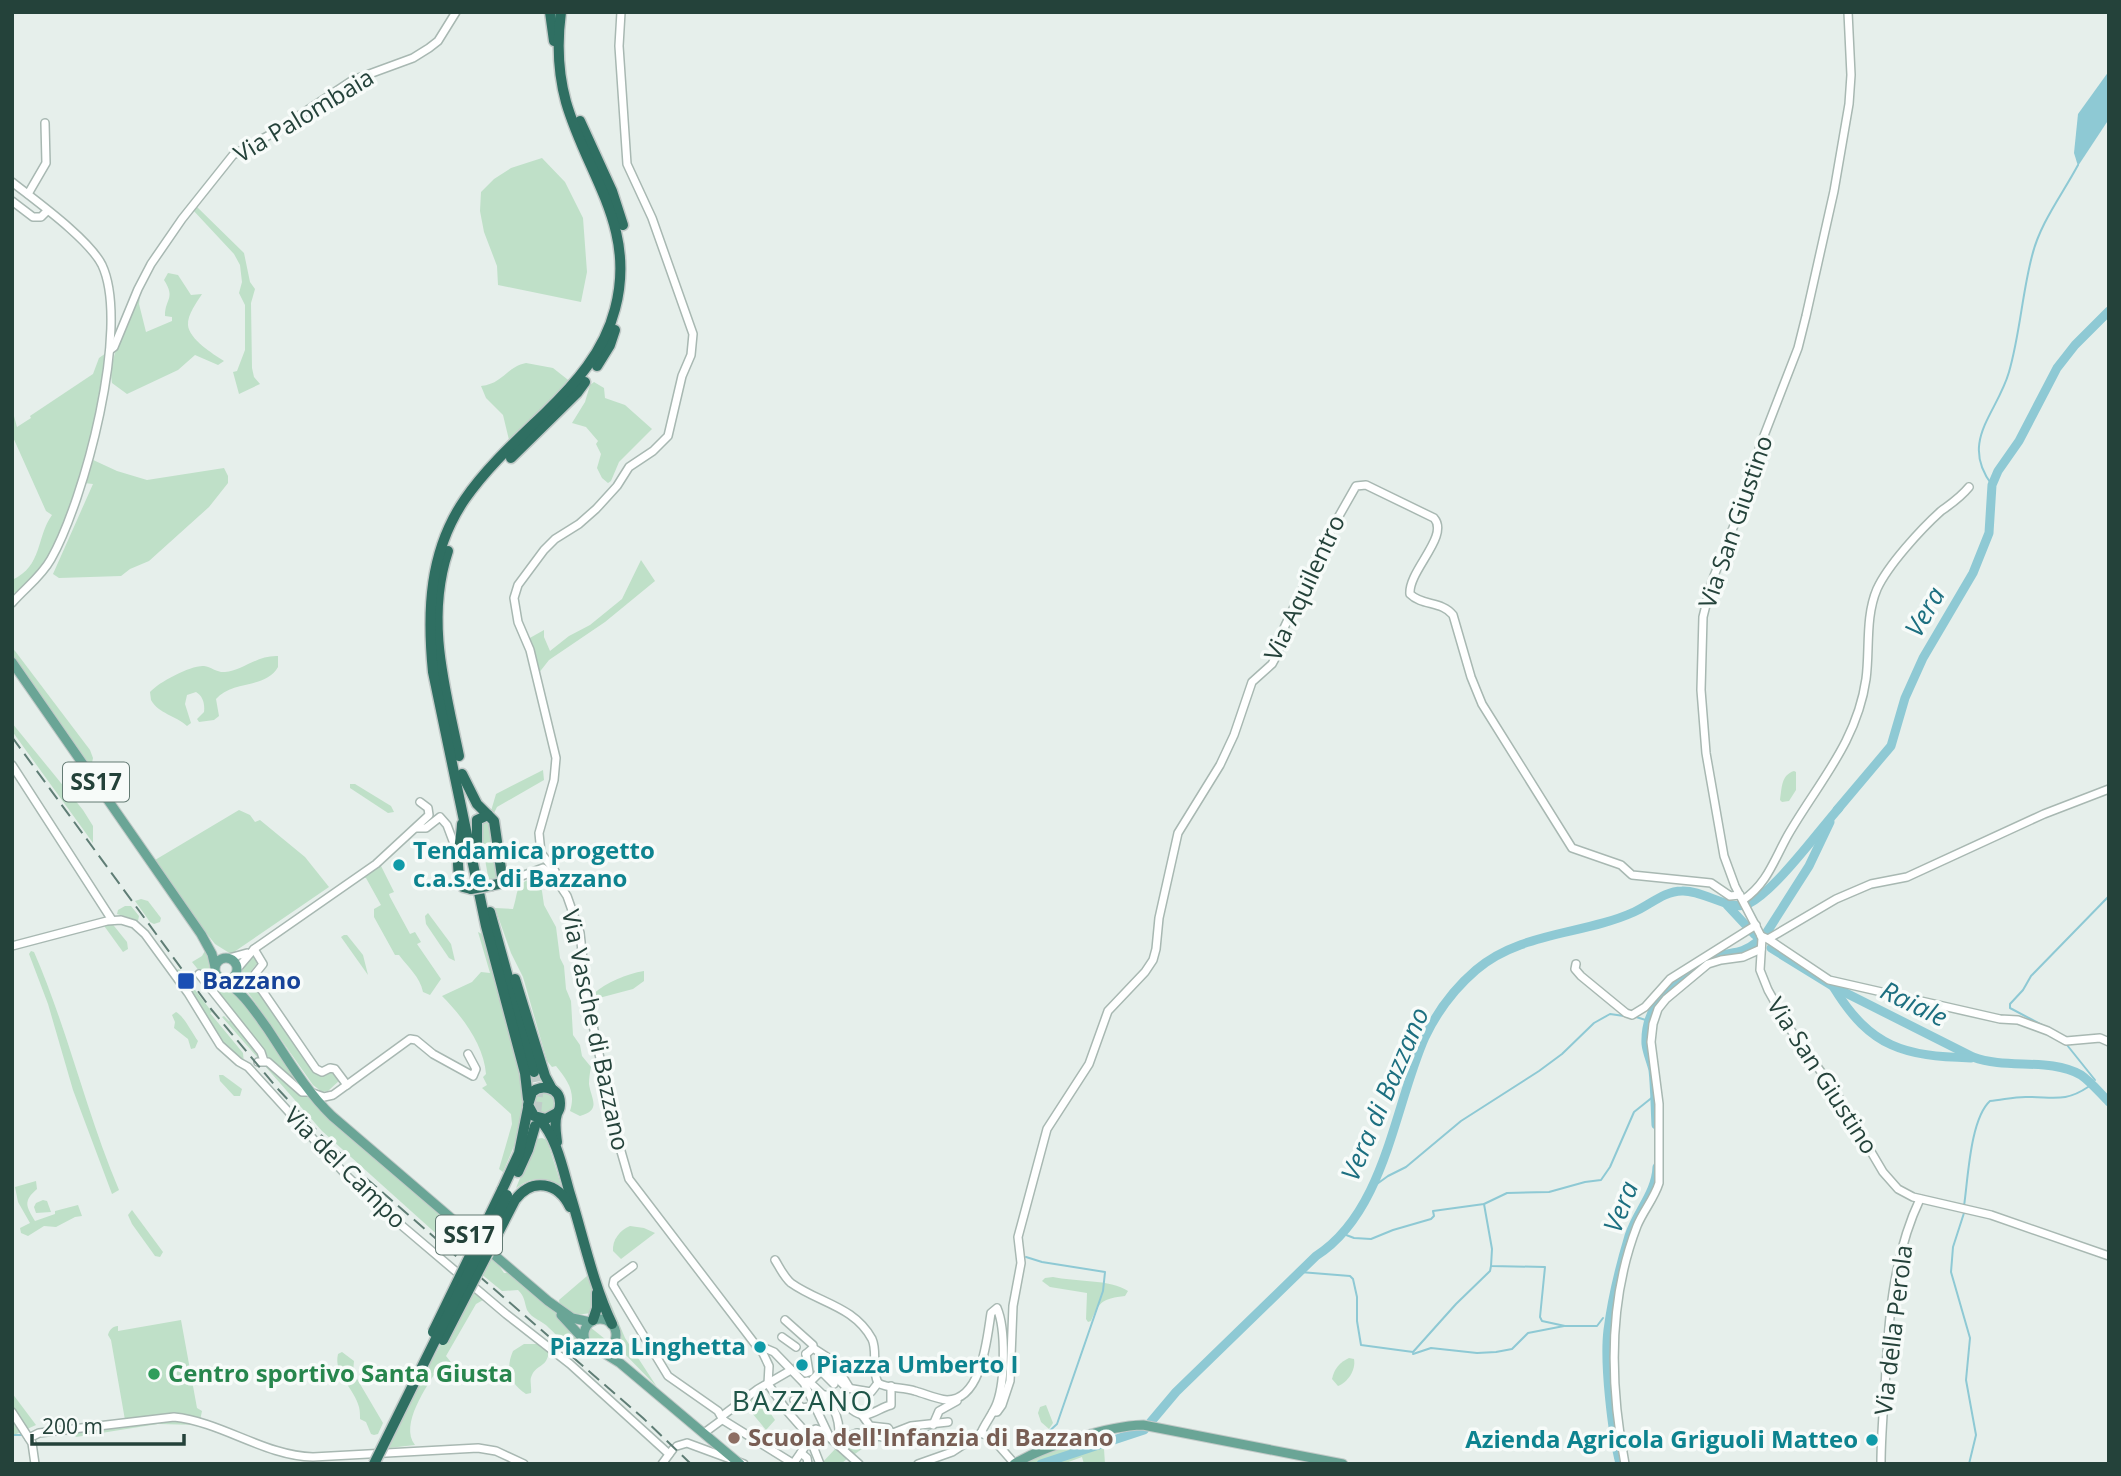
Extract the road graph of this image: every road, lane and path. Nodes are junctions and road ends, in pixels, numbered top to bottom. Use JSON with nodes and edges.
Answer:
{"nodes":[{"id":1,"x":456,"y":12,"type":"edge"},
{"id":2,"x":550,"y":12,"type":"edge"},
{"id":3,"x":561,"y":12,"type":"edge"},
{"id":4,"x":569,"y":12,"type":"edge"},
{"id":5,"x":621,"y":12,"type":"edge"},
{"id":6,"x":1848,"y":12,"type":"edge"},
{"id":7,"x":561,"y":75,"type":"junction"},
{"id":8,"x":45,"y":122,"type":"dead end"},
{"id":9,"x":12,"y":182,"type":"edge"},
{"id":10,"x":28,"y":194,"type":"junction"},
{"id":11,"x":12,"y":201,"type":"edge"},
{"id":12,"x":47,"y":211,"type":"junction"},
{"id":13,"x":110,"y":351,"type":"junction"},
{"id":14,"x":1969,"y":487,"type":"dead end"},
{"id":15,"x":25,"y":590,"type":"junction"},
{"id":16,"x":12,"y":598,"type":"edge"},
{"id":17,"x":12,"y":603,"type":"edge"},
{"id":18,"x":12,"y":662,"type":"edge"},
{"id":19,"x":12,"y":765,"type":"edge"},
{"id":20,"x":462,"y":774,"type":"junction"},
{"id":21,"x":2109,"y":789,"type":"edge"},
{"id":22,"x":420,"y":802,"type":"dead end"},
{"id":23,"x":463,"y":811,"type":"junction"},
{"id":24,"x":488,"y":815,"type":"junction"},
{"id":25,"x":416,"y":828,"type":"junction"},
{"id":26,"x":453,"y":841,"type":"dead end"},
{"id":27,"x":475,"y":856,"type":"junction"},
{"id":28,"x":458,"y":859,"type":"junction"},
{"id":29,"x":554,"y":875,"type":"junction"},
{"id":30,"x":486,"y":888,"type":"junction"},
{"id":31,"x":1744,"y":902,"type":"junction"},
{"id":32,"x":112,"y":920,"type":"junction"},
{"id":33,"x":1752,"y":928,"type":"junction"},
{"id":34,"x":201,"y":934,"type":"junction"},
{"id":35,"x":1763,"y":942,"type":"junction"},
{"id":36,"x":12,"y":946,"type":"edge"},
{"id":37,"x":254,"y":949,"type":"junction"},
{"id":38,"x":228,"y":958,"type":"junction"},
{"id":39,"x":1576,"y":964,"type":"dead end"},
{"id":40,"x":215,"y":967,"type":"junction"},
{"id":41,"x":237,"y":970,"type":"junction"},
{"id":42,"x":199,"y":974,"type":"dead end"},
{"id":43,"x":223,"y":980,"type":"junction"},
{"id":44,"x":249,"y":1003,"type":"junction"},
{"id":45,"x":2109,"y":1042,"type":"edge"},
{"id":46,"x":468,"y":1054,"type":"dead end"},
{"id":47,"x":256,"y":1064,"type":"junction"},
{"id":48,"x":534,"y":1072,"type":"tunnel mouth"},
{"id":49,"x":346,"y":1085,"type":"junction"},
{"id":50,"x":552,"y":1089,"type":"junction"},
{"id":51,"x":310,"y":1091,"type":"junction"},
{"id":52,"x":333,"y":1095,"type":"junction"},
{"id":53,"x":528,"y":1103,"type":"junction"},
{"id":54,"x":557,"y":1113,"type":"junction"},
{"id":55,"x":537,"y":1122,"type":"junction"},
{"id":56,"x":344,"y":1127,"type":"junction"},
{"id":57,"x":561,"y":1162,"type":"junction"},
{"id":58,"x":508,"y":1195,"type":"junction"},
{"id":59,"x":1920,"y":1199,"type":"junction"},
{"id":60,"x":2109,"y":1256,"type":"edge"},
{"id":61,"x":775,"y":1260,"type":"dead end"},
{"id":62,"x":592,"y":1266,"type":"junction"},
{"id":63,"x":633,"y":1266,"type":"dead end"},
{"id":64,"x":596,"y":1289,"type":"junction"},
{"id":65,"x":548,"y":1301,"type":"junction"},
{"id":66,"x":785,"y":1320,"type":"dead end"},
{"id":67,"x":591,"y":1321,"type":"junction"},
{"id":68,"x":612,"y":1324,"type":"junction"},
{"id":69,"x":782,"y":1337,"type":"dead end"},
{"id":70,"x":585,"y":1341,"type":"junction"},
{"id":71,"x":615,"y":1343,"type":"junction"},
{"id":72,"x":760,"y":1347,"type":"junction"},
{"id":73,"x":813,"y":1348,"type":"junction"},
{"id":74,"x":801,"y":1351,"type":"junction"},
{"id":75,"x":601,"y":1352,"type":"junction"},
{"id":76,"x":795,"y":1368,"type":"junction"},
{"id":77,"x":821,"y":1371,"type":"junction"},
{"id":78,"x":812,"y":1379,"type":"junction"},
{"id":79,"x":804,"y":1382,"type":"junction"},
{"id":80,"x":878,"y":1383,"type":"junction"},
{"id":81,"x":768,"y":1384,"type":"junction"},
{"id":82,"x":891,"y":1386,"type":"junction"},
{"id":83,"x":850,"y":1389,"type":"junction"},
{"id":84,"x":826,"y":1395,"type":"junction"},
{"id":85,"x":958,"y":1398,"type":"junction"},
{"id":86,"x":794,"y":1400,"type":"dead end"},
{"id":87,"x":841,"y":1401,"type":"junction"},
{"id":88,"x":667,"y":1403,"type":"junction"},
{"id":89,"x":815,"y":1405,"type":"junction"},
{"id":90,"x":12,"y":1412,"type":"edge"},
{"id":91,"x":993,"y":1412,"type":"junction"},
{"id":92,"x":862,"y":1415,"type":"junction"},
{"id":93,"x":722,"y":1417,"type":"junction"},
{"id":94,"x":948,"y":1422,"type":"dead end"},
{"id":95,"x":933,"y":1425,"type":"junction"},
{"id":96,"x":805,"y":1429,"type":"junction"},
{"id":97,"x":839,"y":1430,"type":"junction"},
{"id":98,"x":827,"y":1432,"type":"junction"},
{"id":99,"x":704,"y":1433,"type":"junction"},
{"id":100,"x":891,"y":1433,"type":"junction"},
{"id":101,"x":981,"y":1433,"type":"junction"},
{"id":102,"x":931,"y":1434,"type":"dead end"},
{"id":103,"x":883,"y":1437,"type":"junction"},
{"id":104,"x":29,"y":1438,"type":"junction"},
{"id":105,"x":673,"y":1449,"type":"junction"},
{"id":106,"x":801,"y":1453,"type":"junction"},
{"id":107,"x":741,"y":1463,"type":"edge"},
{"id":108,"x":35,"y":1464,"type":"edge"},
{"id":109,"x":374,"y":1464,"type":"edge"},
{"id":110,"x":524,"y":1464,"type":"edge"},
{"id":111,"x":662,"y":1464,"type":"edge"},
{"id":112,"x":794,"y":1464,"type":"edge"},
{"id":113,"x":808,"y":1464,"type":"edge"},
{"id":114,"x":820,"y":1464,"type":"edge"},
{"id":115,"x":859,"y":1464,"type":"edge"},
{"id":116,"x":918,"y":1464,"type":"edge"},
{"id":117,"x":1014,"y":1464,"type":"edge"},
{"id":118,"x":1343,"y":1464,"type":"edge"},
{"id":119,"x":1625,"y":1464,"type":"edge"},
{"id":120,"x":1881,"y":1464,"type":"edge"}],
"edges":[{"from":1,"to":13,"type":"street","name":"Via Palombaia"},
{"from":2,"to":7,"type":"highway"},
{"from":3,"to":7,"type":"highway"},
{"from":4,"to":20,"type":"highway"},
{"from":5,"to":29,"type":"street","name":"Via Vasche di Bazzano"},
{"from":6,"to":31,"type":"street","name":"Via San Giustino"},
{"from":7,"to":23,"type":"highway"},
{"from":8,"to":10,"type":"street"},
{"from":9,"to":10,"type":"street"},
{"from":10,"to":12,"type":"street"},
{"from":11,"to":12,"type":"street"},
{"from":12,"to":13,"type":"street"},
{"from":13,"to":15,"type":"street"},
{"from":14,"to":31,"type":"street"},
{"from":15,"to":16,"type":"street"},
{"from":15,"to":17,"type":"street"},
{"from":18,"to":34,"type":"main road","number":"SS17"},
{"from":19,"to":32,"type":"street"},
{"from":20,"to":24,"type":"highway"},
{"from":20,"to":27,"type":"highway"},
{"from":21,"to":35,"type":"street"},
{"from":22,"to":25,"type":"street"},
{"from":23,"to":27,"type":"highway"},
{"from":23,"to":28,"type":"highway"},
{"from":24,"to":27,"type":"highway"},
{"from":24,"to":30,"type":"highway"},
{"from":25,"to":26,"type":"street"},
{"from":25,"to":37,"type":"street"},
{"from":27,"to":28,"type":"highway"},
{"from":27,"to":30,"type":"highway"},
{"from":28,"to":30,"type":"highway"},
{"from":29,"to":30,"type":"street"},
{"from":29,"to":72,"type":"street","name":"Via Vasche di Bazzano"},
{"from":30,"to":48,"type":"highway"},
{"from":30,"to":50,"type":"highway"},
{"from":30,"to":53,"type":"highway"},
{"from":31,"to":33,"type":"street","name":"Via San Giustino"},
{"from":31,"to":91,"type":"street","name":"Via Aquilentro"},
{"from":32,"to":36,"type":"street"},
{"from":32,"to":47,"type":"street"},
{"from":33,"to":35,"type":"street","name":"Via San Giustino"},
{"from":33,"to":39,"type":"street"},
{"from":34,"to":38,"type":"main road","number":"SS17"},
{"from":34,"to":40,"type":"main road","number":"SS17"},
{"from":35,"to":45,"type":"street"},
{"from":35,"to":59,"type":"street","name":"Via San Giustino"},
{"from":35,"to":119,"type":"street"},
{"from":37,"to":38,"type":"street"},
{"from":37,"to":41,"type":"street"},
{"from":37,"to":49,"type":"street"},
{"from":38,"to":40,"type":"main road"},
{"from":38,"to":41,"type":"main road","number":"SS17"},
{"from":40,"to":43,"type":"main road","number":"SS17"},
{"from":41,"to":43,"type":"main road"},
{"from":41,"to":44,"type":"main road","number":"SS17"},
{"from":42,"to":47,"type":"street"},
{"from":43,"to":44,"type":"main road","number":"SS17"},
{"from":44,"to":51,"type":"main road","number":"SS17"},
{"from":46,"to":49,"type":"street"},
{"from":47,"to":51,"type":"street"},
{"from":47,"to":105,"type":"street","name":"Via del Campo"},
{"from":49,"to":52,"type":"street"},
{"from":50,"to":53,"type":"highway"},
{"from":50,"to":54,"type":"highway"},
{"from":51,"to":52,"type":"street"},
{"from":51,"to":56,"type":"main road","number":"SS17"},
{"from":52,"to":56,"type":"street"},
{"from":53,"to":55,"type":"highway"},
{"from":53,"to":58,"type":"highway"},
{"from":54,"to":55,"type":"highway"},
{"from":54,"to":57,"type":"highway"},
{"from":55,"to":57,"type":"highway"},
{"from":55,"to":58,"type":"highway"},
{"from":56,"to":65,"type":"main road","number":"SS17"},
{"from":57,"to":62,"type":"highway"},
{"from":58,"to":64,"type":"highway"},
{"from":58,"to":109,"type":"highway","bridge":true},
{"from":59,"to":60,"type":"street","name":"Via San Giustino"},
{"from":59,"to":120,"type":"street","name":"Via della Perola"},
{"from":61,"to":80,"type":"street"},
{"from":62,"to":64,"type":"highway"},
{"from":62,"to":68,"type":"highway"},
{"from":63,"to":93,"type":"street"},
{"from":64,"to":67,"type":"highway"},
{"from":65,"to":67,"type":"main road"},
{"from":65,"to":70,"type":"main road","number":"SS17"},
{"from":66,"to":73,"type":"street"},
{"from":67,"to":68,"type":"main road"},
{"from":67,"to":70,"type":"main road"},
{"from":68,"to":71,"type":"main road"},
{"from":69,"to":74,"type":"street"},
{"from":70,"to":75,"type":"main road","number":"SS17"},
{"from":71,"to":75,"type":"main road"},
{"from":71,"to":88,"type":"main road"},
{"from":72,"to":76,"type":"street"},
{"from":72,"to":81,"type":"street"},
{"from":73,"to":74,"type":"street"},
{"from":73,"to":83,"type":"street"},
{"from":74,"to":78,"type":"street"},
{"from":75,"to":88,"type":"main road","number":"SS17"},
{"from":76,"to":78,"type":"street"},
{"from":76,"to":79,"type":"street"},
{"from":76,"to":81,"type":"street"},
{"from":77,"to":78,"type":"street"},
{"from":77,"to":83,"type":"street"},
{"from":77,"to":84,"type":"street"},
{"from":78,"to":79,"type":"street"},
{"from":78,"to":84,"type":"street"},
{"from":79,"to":89,"type":"street"},
{"from":80,"to":82,"type":"street"},
{"from":80,"to":83,"type":"street"},
{"from":81,"to":93,"type":"street"},
{"from":81,"to":96,"type":"street"},
{"from":82,"to":85,"type":"street"},
{"from":82,"to":92,"type":"street"},
{"from":83,"to":87,"type":"street"},
{"from":84,"to":87,"type":"street"},
{"from":84,"to":97,"type":"street"},
{"from":85,"to":91,"type":"street"},
{"from":85,"to":95,"type":"street"},
{"from":86,"to":89,"type":"street"},
{"from":87,"to":92,"type":"street"},
{"from":88,"to":99,"type":"main road","number":"SS17"},
{"from":89,"to":98,"type":"street"},
{"from":90,"to":104,"type":"street"},
{"from":91,"to":101,"type":"street"},
{"from":92,"to":100,"type":"street"},
{"from":93,"to":99,"type":"street"},
{"from":93,"to":112,"type":"street"},
{"from":94,"to":95,"type":"street"},
{"from":95,"to":100,"type":"street"},
{"from":96,"to":98,"type":"street"},
{"from":96,"to":106,"type":"street"},
{"from":96,"to":114,"type":"street"},
{"from":97,"to":98,"type":"street"},
{"from":97,"to":103,"type":"street"},
{"from":98,"to":115,"type":"street"},
{"from":99,"to":107,"type":"main road","number":"SS17"},
{"from":100,"to":103,"type":"street"},
{"from":101,"to":116,"type":"street"},
{"from":101,"to":117,"type":"street"},
{"from":102,"to":103,"type":"street"},
{"from":104,"to":108,"type":"street"},
{"from":104,"to":110,"type":"street"},
{"from":105,"to":107,"type":"street"},
{"from":105,"to":111,"type":"street"},
{"from":106,"to":112,"type":"street"},
{"from":106,"to":113,"type":"street"},
{"from":117,"to":118,"type":"main road"}]}
